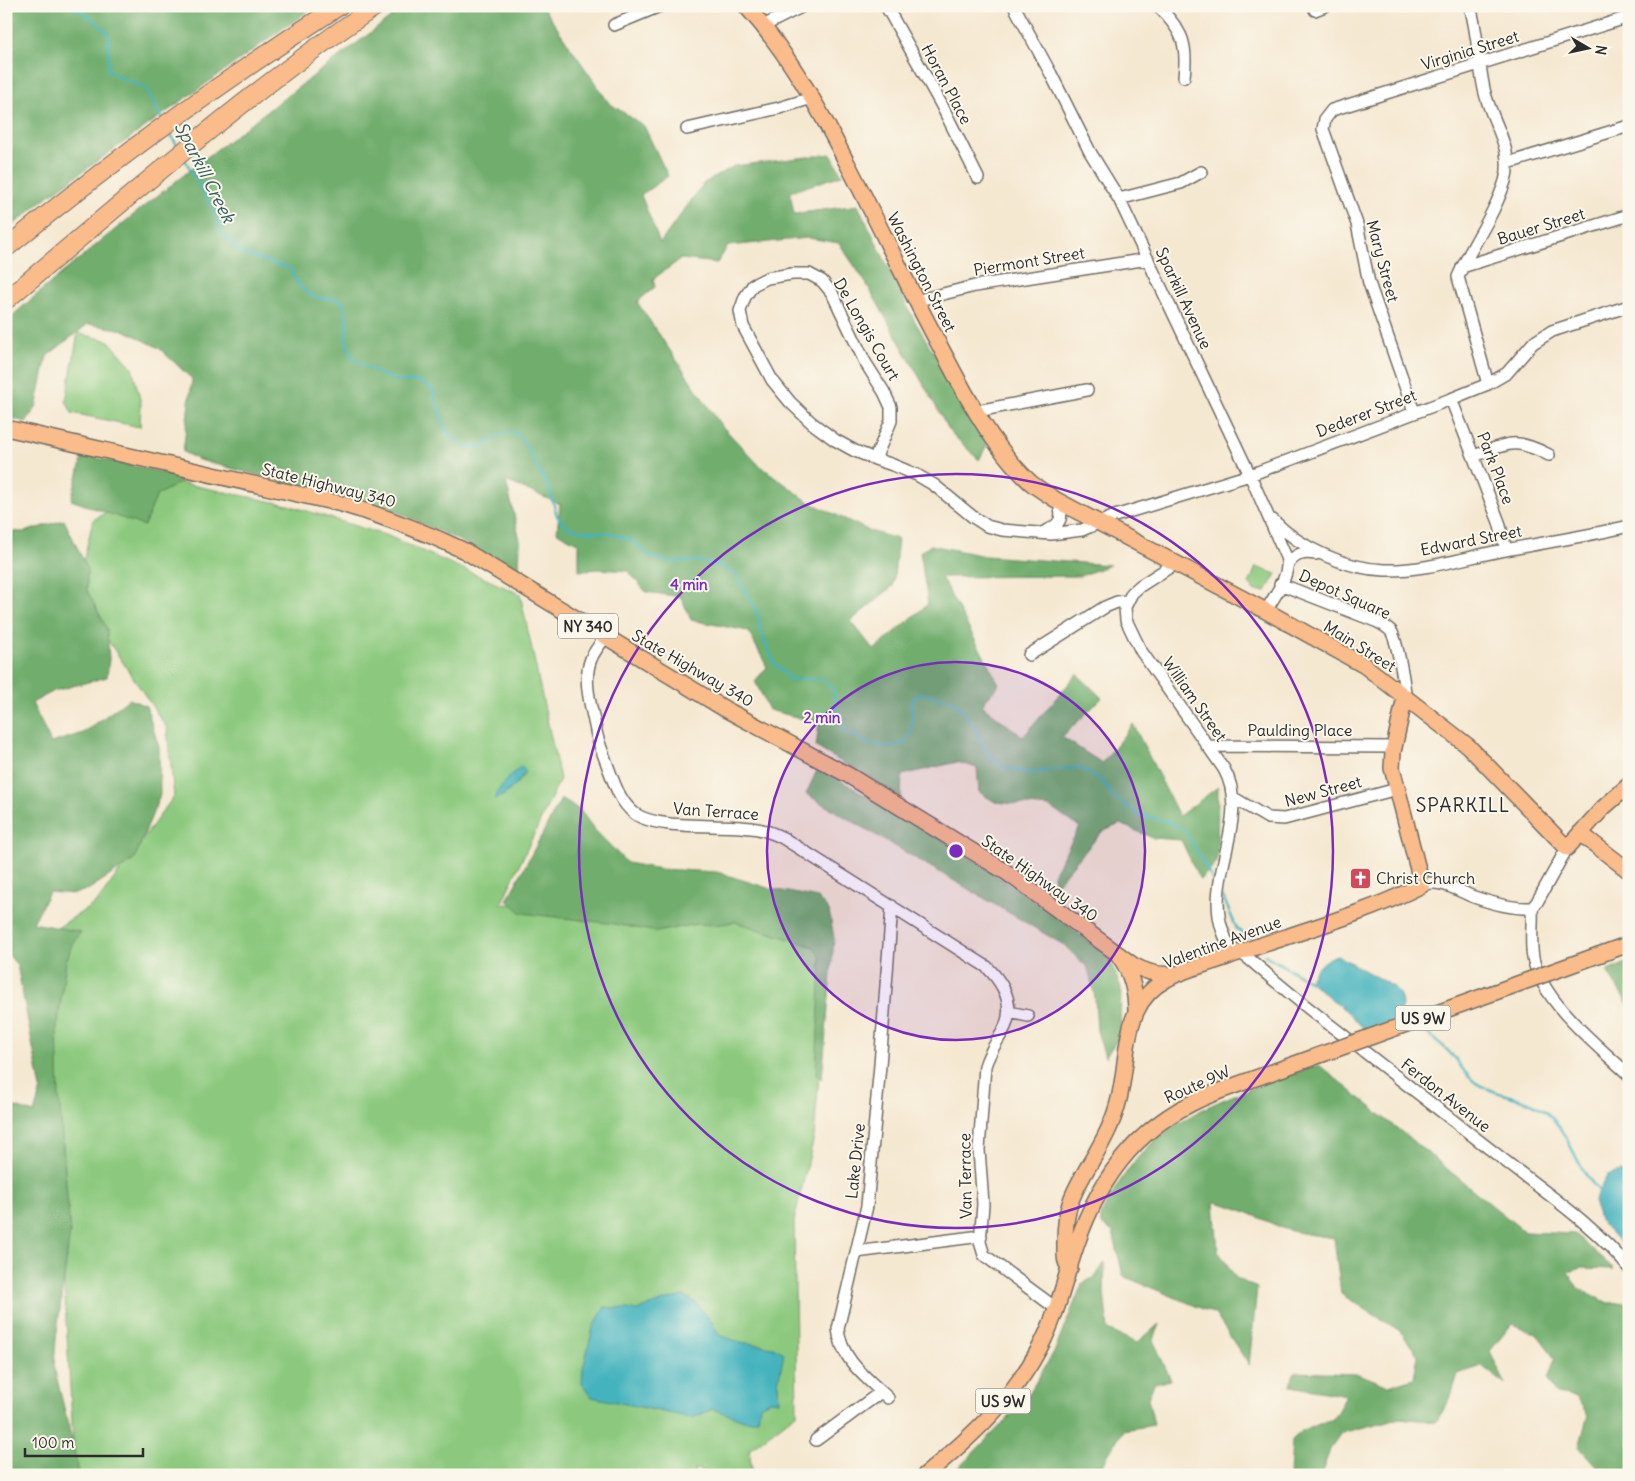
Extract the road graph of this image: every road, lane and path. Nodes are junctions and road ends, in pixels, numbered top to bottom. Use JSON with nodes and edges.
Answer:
{"nodes":[{"id":1,"x":339,"y":6,"type":"edge"},
{"id":2,"x":376,"y":6,"type":"edge"},
{"id":3,"x":660,"y":6,"type":"edge"},
{"id":4,"x":746,"y":6,"type":"edge"},
{"id":5,"x":803,"y":6,"type":"edge"},
{"id":6,"x":886,"y":6,"type":"edge"},
{"id":7,"x":1014,"y":6,"type":"edge"},
{"id":8,"x":1158,"y":6,"type":"edge"},
{"id":9,"x":1470,"y":6,"type":"edge"},
{"id":10,"x":1629,"y":17,"type":"edge"},
{"id":11,"x":614,"y":25,"type":"dead end"},
{"id":12,"x":763,"y":26,"type":"junction"},
{"id":13,"x":1480,"y":64,"type":"junction"},
{"id":14,"x":1184,"y":77,"type":"dead end"},
{"id":15,"x":812,"y":98,"type":"junction"},
{"id":16,"x":1325,"y":119,"type":"joint"},
{"id":17,"x":1629,"y":126,"type":"edge"},
{"id":18,"x":686,"y":129,"type":"dead end"},
{"id":19,"x":1508,"y":163,"type":"junction"},
{"id":20,"x":1201,"y":172,"type":"dead end"},
{"id":21,"x":978,"y":178,"type":"dead end"},
{"id":22,"x":1119,"y":199,"type":"junction"},
{"id":23,"x":1629,"y":215,"type":"edge"},
{"id":24,"x":6,"y":248,"type":"edge"},
{"id":25,"x":1148,"y":259,"type":"junction"},
{"id":26,"x":1462,"y":267,"type":"junction"},
{"id":27,"x":6,"y":300,"type":"edge"},
{"id":28,"x":915,"y":301,"type":"junction"},
{"id":29,"x":1629,"y":306,"type":"edge"},
{"id":30,"x":1488,"y":384,"type":"junction"},
{"id":31,"x":1087,"y":390,"type":"dead end"},
{"id":32,"x":1452,"y":399,"type":"junction"},
{"id":33,"x":977,"y":411,"type":"junction"},
{"id":34,"x":1414,"y":412,"type":"junction"},
{"id":35,"x":6,"y":428,"type":"edge"},
{"id":36,"x":1549,"y":455,"type":"dead end"},
{"id":37,"x":1474,"y":456,"type":"junction"},
{"id":38,"x":875,"y":460,"type":"junction"},
{"id":39,"x":1250,"y":475,"type":"junction"},
{"id":40,"x":1058,"y":501,"type":"junction"},
{"id":41,"x":1267,"y":511,"type":"junction"},
{"id":42,"x":1099,"y":523,"type":"junction"},
{"id":43,"x":1629,"y":526,"type":"edge"},
{"id":44,"x":1039,"y":534,"type":"junction"},
{"id":45,"x":1506,"y":550,"type":"junction"},
{"id":46,"x":1320,"y":554,"type":"junction"},
{"id":47,"x":1176,"y":563,"type":"junction"},
{"id":48,"x":1288,"y":564,"type":"junction"},
{"id":49,"x":1280,"y":584,"type":"junction"},
{"id":50,"x":1127,"y":601,"type":"junction"},
{"id":51,"x":1266,"y":610,"type":"junction"},
{"id":52,"x":605,"y":636,"type":"junction"},
{"id":53,"x":1029,"y":655,"type":"dead end"},
{"id":54,"x":1405,"y":697,"type":"junction"},
{"id":55,"x":1207,"y":746,"type":"junction"},
{"id":56,"x":1394,"y":747,"type":"junction"},
{"id":57,"x":1629,"y":785,"type":"edge"},
{"id":58,"x":1397,"y":789,"type":"junction"},
{"id":59,"x":1232,"y":796,"type":"junction"},
{"id":60,"x":1580,"y":833,"type":"junction"},
{"id":61,"x":1567,"y":848,"type":"junction"},
{"id":62,"x":1629,"y":871,"type":"edge"},
{"id":63,"x":1422,"y":885,"type":"junction"},
{"id":64,"x":892,"y":906,"type":"junction"},
{"id":65,"x":1532,"y":908,"type":"junction"},
{"id":66,"x":1629,"y":944,"type":"edge"},
{"id":67,"x":1114,"y":952,"type":"junction"},
{"id":68,"x":1239,"y":953,"type":"junction"},
{"id":69,"x":1181,"y":973,"type":"junction"},
{"id":70,"x":1136,"y":1011,"type":"junction"},
{"id":71,"x":1009,"y":1012,"type":"junction"},
{"id":72,"x":1028,"y":1016,"type":"dead end"},
{"id":73,"x":1629,"y":1075,"type":"edge"},
{"id":74,"x":981,"y":1236,"type":"junction"},
{"id":75,"x":856,"y":1252,"type":"junction"},
{"id":76,"x":1070,"y":1268,"type":"junction"},
{"id":77,"x":1629,"y":1268,"type":"edge"},
{"id":78,"x":1057,"y":1309,"type":"junction"},
{"id":79,"x":816,"y":1440,"type":"dead end"},
{"id":80,"x":925,"y":1475,"type":"edge"}],
"edges":[{"from":1,"to":24,"type":"highway"},
{"from":2,"to":27,"type":"highway"},
{"from":3,"to":11,"type":"street"},
{"from":4,"to":12,"type":"main road","name":"Washington Street"},
{"from":5,"to":12,"type":"street"},
{"from":6,"to":21,"type":"street","name":"Horan Place"},
{"from":7,"to":22,"type":"street","name":"Sparkill Avenue"},
{"from":8,"to":14,"type":"street"},
{"from":9,"to":13,"type":"street"},
{"from":10,"to":13,"type":"street","name":"Virginia Street"},
{"from":12,"to":15,"type":"main road","name":"Washington Street"},
{"from":13,"to":16,"type":"street","name":"Virginia Street"},
{"from":13,"to":19,"type":"street"},
{"from":15,"to":18,"type":"street"},
{"from":15,"to":28,"type":"main road","name":"Washington Street"},
{"from":16,"to":34,"type":"street","name":"Mary Street"},
{"from":17,"to":19,"type":"street"},
{"from":19,"to":26,"type":"street"},
{"from":20,"to":22,"type":"street"},
{"from":22,"to":25,"type":"street","name":"Sparkill Avenue"},
{"from":23,"to":26,"type":"street","name":"Bauer Street"},
{"from":25,"to":28,"type":"street","name":"Piermont Street"},
{"from":25,"to":39,"type":"street","name":"Sparkill Avenue"},
{"from":26,"to":30,"type":"street"},
{"from":28,"to":33,"type":"main road","name":"Washington Street"},
{"from":29,"to":30,"type":"street","name":"Dederer Street"},
{"from":30,"to":32,"type":"street","name":"Dederer Street"},
{"from":31,"to":33,"type":"street"},
{"from":32,"to":34,"type":"street","name":"Dederer Street"},
{"from":32,"to":37,"type":"street","name":"Park Place"},
{"from":33,"to":40,"type":"main road","name":"Washington Street"},
{"from":34,"to":39,"type":"street","name":"Dederer Street"},
{"from":35,"to":52,"type":"main road","name":"State Highway 340","number":"NY 340"},
{"from":36,"to":37,"type":"street"},
{"from":37,"to":45,"type":"street","name":"Park Place"},
{"from":38,"to":38,"type":"street","name":"De Longis Court"},
{"from":38,"to":44,"type":"street","name":"De Longis Court"},
{"from":39,"to":41,"type":"street","name":"Sparkill Avenue"},
{"from":39,"to":42,"type":"street","name":"Dederer Street"},
{"from":40,"to":42,"type":"main road","name":"Washington Street"},
{"from":40,"to":44,"type":"street"},
{"from":41,"to":46,"type":"street"},
{"from":41,"to":48,"type":"street","name":"Sparkill Avenue"},
{"from":42,"to":44,"type":"street","name":"Dederer Street"},
{"from":42,"to":47,"type":"main road","name":"Main Street"},
{"from":43,"to":45,"type":"street","name":"Edward Street"},
{"from":45,"to":46,"type":"street","name":"Edward Street"},
{"from":46,"to":48,"type":"street"},
{"from":47,"to":50,"type":"street"},
{"from":47,"to":51,"type":"main road","name":"Main Street"},
{"from":48,"to":49,"type":"street"},
{"from":49,"to":51,"type":"street"},
{"from":49,"to":54,"type":"street","name":"Depot Square"},
{"from":50,"to":53,"type":"street"},
{"from":50,"to":55,"type":"street","name":"William Street"},
{"from":51,"to":54,"type":"main road","name":"Main Street"},
{"from":52,"to":64,"type":"street","name":"Van Terrace"},
{"from":52,"to":67,"type":"main road","name":"State Highway 340","number":"NY 340"},
{"from":54,"to":56,"type":"main road"},
{"from":54,"to":61,"type":"main road","name":"Main Street"},
{"from":55,"to":56,"type":"street","name":"Paulding Place"},
{"from":55,"to":59,"type":"street","name":"William Street"},
{"from":56,"to":58,"type":"main road"},
{"from":57,"to":60,"type":"main road"},
{"from":58,"to":59,"type":"street","name":"New Street"},
{"from":58,"to":63,"type":"main road"},
{"from":59,"to":68,"type":"street","name":"William Street"},
{"from":60,"to":61,"type":"main road"},
{"from":60,"to":62,"type":"main road"},
{"from":61,"to":65,"type":"street"},
{"from":63,"to":65,"type":"street","name":"Valentine Avenue"},
{"from":63,"to":68,"type":"main road","name":"Valentine Avenue","number":"NY 340"},
{"from":64,"to":71,"type":"street","name":"Van Terrace"},
{"from":64,"to":75,"type":"street","name":"Lake Drive"},
{"from":65,"to":73,"type":"street"},
{"from":66,"to":76,"type":"main road","name":"Route 9W","number":"US 9W","bridge":true},
{"from":67,"to":69,"type":"main road","name":"State Highway 340","number":"NY 340"},
{"from":67,"to":70,"type":"main road"},
{"from":68,"to":69,"type":"main road","name":"Valentine Avenue","number":"NY 340"},
{"from":68,"to":77,"type":"street","name":"Ferdon Avenue"},
{"from":69,"to":70,"type":"main road","name":"Valentine Avenue"},
{"from":70,"to":76,"type":"main road","name":"Valentine Avenue"},
{"from":71,"to":72,"type":"street"},
{"from":71,"to":74,"type":"street","name":"Van Terrace"},
{"from":74,"to":75,"type":"street"},
{"from":74,"to":78,"type":"street","name":"Van Terrace"},
{"from":75,"to":79,"type":"street","name":"Lake Drive"},
{"from":76,"to":78,"type":"main road","name":"Route 9W","number":"US 9W"},
{"from":78,"to":80,"type":"main road","name":"Route 9W","number":"US 9W"}]}
